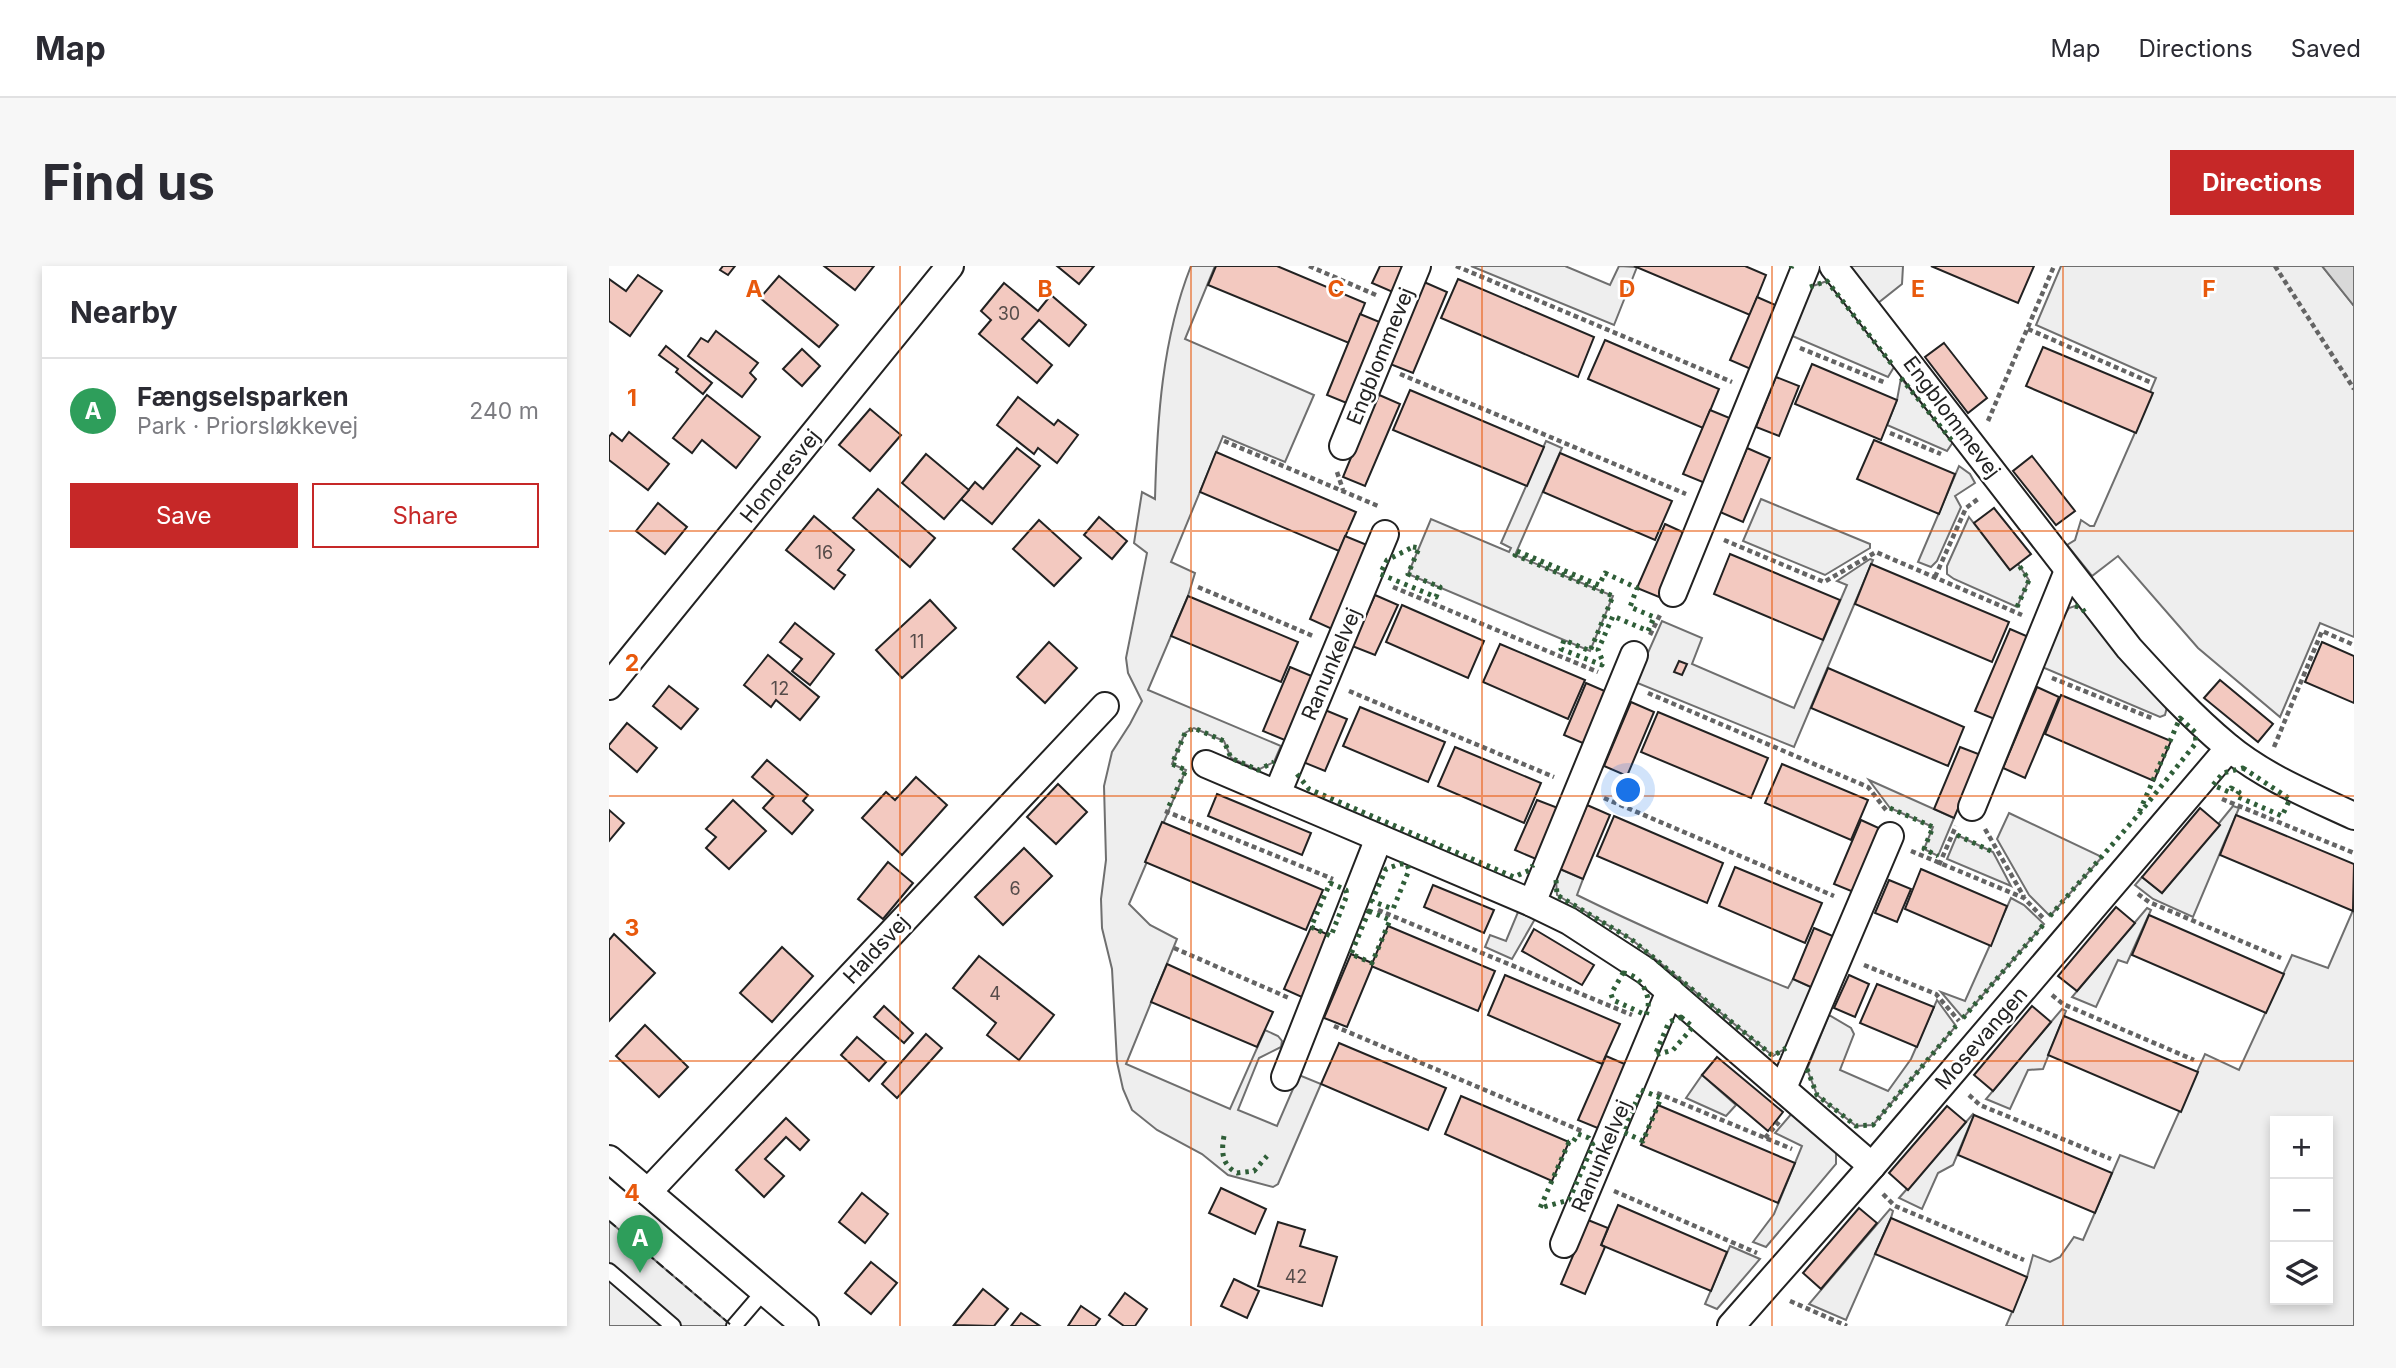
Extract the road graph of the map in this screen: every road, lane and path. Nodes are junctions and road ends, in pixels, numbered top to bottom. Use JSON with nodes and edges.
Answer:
{"nodes":[{"id":1,"x":950,"y":266,"type":"edge"},
{"id":2,"x":1309,"y":266,"type":"edge"},
{"id":3,"x":1417,"y":266,"type":"edge"},
{"id":4,"x":1456,"y":266,"type":"edge"},
{"id":5,"x":1806,"y":266,"type":"edge"},
{"id":6,"x":1833,"y":266,"type":"edge"},
{"id":7,"x":2054,"y":266,"type":"edge"},
{"id":8,"x":2275,"y":266,"type":"edge"},
{"id":9,"x":1401,"y":306,"type":"junction"},
{"id":10,"x":2028,"y":329,"type":"junction"},
{"id":11,"x":1777,"y":338,"type":"junction"},
{"id":12,"x":1906,"y":357,"type":"junction"},
{"id":13,"x":1377,"y":365,"type":"junction"},
{"id":14,"x":2152,"y":383,"type":"dead end"},
{"id":15,"x":2354,"y":389,"type":"edge"},
{"id":16,"x":1755,"y":391,"type":"junction"},
{"id":17,"x":1890,"y":433,"type":"dead end"},
{"id":18,"x":1224,"y":441,"type":"dead end"},
{"id":19,"x":1343,"y":446,"type":"dead end"},
{"id":20,"x":1976,"y":450,"type":"junction"},
{"id":21,"x":2001,"y":481,"type":"junction"},
{"id":22,"x":1709,"y":504,"type":"junction"},
{"id":23,"x":1699,"y":529,"type":"junction"},
{"id":24,"x":1385,"y":534,"type":"joint"},
{"id":25,"x":2068,"y":570,"type":"junction"},
{"id":26,"x":1368,"y":576,"type":"junction"},
{"id":27,"x":1935,"y":577,"type":"junction"},
{"id":28,"x":1198,"y":587,"type":"dead end"},
{"id":29,"x":1673,"y":593,"type":"joint"},
{"id":30,"x":2046,"y":625,"type":"junction"},
{"id":31,"x":2354,"y":645,"type":"edge"},
{"id":32,"x":1338,"y":646,"type":"junction"},
{"id":33,"x":1634,"y":655,"type":"joint"},
{"id":34,"x":2028,"y":668,"type":"junction"},
{"id":35,"x":1623,"y":682,"type":"junction"},
{"id":36,"x":609,"y":686,"type":"edge"},
{"id":37,"x":2181,"y":704,"type":"junction"},
{"id":38,"x":1105,"y":706,"type":"dead end"},
{"id":39,"x":2229,"y":748,"type":"junction"},
{"id":40,"x":1206,"y":764,"type":"dead end"},
{"id":41,"x":2265,"y":771,"type":"junction"},
{"id":42,"x":2198,"y":785,"type":"junction"},
{"id":43,"x":1276,"y":794,"type":"junction"},
{"id":44,"x":1972,"y":807,"type":"junction"},
{"id":45,"x":1165,"y":811,"type":"dead end"},
{"id":46,"x":2354,"y":816,"type":"edge"},
{"id":47,"x":1890,"y":836,"type":"junction"},
{"id":48,"x":1379,"y":838,"type":"junction"},
{"id":49,"x":2354,"y":853,"type":"edge"},
{"id":50,"x":1939,"y":865,"type":"junction"},
{"id":51,"x":2119,"y":878,"type":"junction"},
{"id":52,"x":1357,"y":895,"type":"junction"},
{"id":53,"x":2024,"y":898,"type":"junction"},
{"id":54,"x":1532,"y":903,"type":"junction"},
{"id":55,"x":2065,"y":940,"type":"junction"},
{"id":56,"x":1174,"y":948,"type":"dead end"},
{"id":57,"x":1840,"y":956,"type":"junction"},
{"id":58,"x":2281,"y":958,"type":"dead end"},
{"id":59,"x":2032,"y":979,"type":"junction"},
{"id":60,"x":1670,"y":991,"type":"junction"},
{"id":61,"x":1311,"y":1012,"type":"junction"},
{"id":62,"x":1656,"y":1025,"type":"junction"},
{"id":63,"x":1980,"y":1041,"type":"junction"},
{"id":64,"x":2193,"y":1060,"type":"dead end"},
{"id":65,"x":1285,"y":1077,"type":"dead end"},
{"id":66,"x":1948,"y":1077,"type":"junction"},
{"id":67,"x":1632,"y":1082,"type":"junction"},
{"id":68,"x":1783,"y":1088,"type":"junction"},
{"id":69,"x":1607,"y":1142,"type":"junction"},
{"id":70,"x":1792,"y":1149,"type":"dead end"},
{"id":71,"x":609,"y":1159,"type":"edge"},
{"id":72,"x":2111,"y":1159,"type":"dead end"},
{"id":73,"x":1868,"y":1171,"type":"junction"},
{"id":74,"x":1591,"y":1181,"type":"junction"},
{"id":75,"x":648,"y":1192,"type":"junction"},
{"id":76,"x":1564,"y":1244,"type":"dead end"},
{"id":77,"x":2024,"y":1260,"type":"dead end"},
{"id":78,"x":609,"y":1271,"type":"edge"},
{"id":79,"x":1776,"y":1274,"type":"junction"},
{"id":80,"x":764,"y":1291,"type":"junction"},
{"id":81,"x":1835,"y":1324,"type":"edge"},
{"id":82,"x":673,"y":1326,"type":"edge"},
{"id":83,"x":734,"y":1326,"type":"edge"},
{"id":84,"x":805,"y":1326,"type":"edge"},
{"id":85,"x":1731,"y":1326,"type":"edge"},
{"id":86,"x":1847,"y":1326,"type":"edge"}],
"edges":[{"from":1,"to":36,"type":"street","name":"Honoresvej"},
{"from":2,"to":9,"type":"path"},
{"from":3,"to":9,"type":"street","name":"Engblommevej"},
{"from":4,"to":16,"type":"path"},
{"from":5,"to":11,"type":"street"},
{"from":6,"to":12,"type":"street","name":"Engblommevej"},
{"from":7,"to":10,"type":"path"},
{"from":8,"to":15,"type":"path"},
{"from":9,"to":13,"type":"street","name":"Engblommevej"},
{"from":10,"to":14,"type":"path"},
{"from":10,"to":20,"type":"path"},
{"from":11,"to":12,"type":"path"},
{"from":11,"to":16,"type":"street"},
{"from":12,"to":20,"type":"street","name":"Engblommevej"},
{"from":13,"to":19,"type":"street","name":"Engblommevej"},
{"from":13,"to":22,"type":"path"},
{"from":16,"to":22,"type":"street"},
{"from":17,"to":20,"type":"path"},
{"from":18,"to":24,"type":"path"},
{"from":20,"to":21,"type":"street","name":"Engblommevej"},
{"from":21,"to":25,"type":"street","name":"Engblommevej"},
{"from":21,"to":27,"type":"path"},
{"from":22,"to":23,"type":"street"},
{"from":23,"to":27,"type":"path"},
{"from":23,"to":29,"type":"street"},
{"from":24,"to":26,"type":"street","name":"Ranunkelvej"},
{"from":25,"to":30,"type":"street"},
{"from":25,"to":37,"type":"street","name":"Engblommevej"},
{"from":26,"to":32,"type":"street","name":"Ranunkelvej"},
{"from":26,"to":35,"type":"path"},
{"from":27,"to":30,"type":"path"},
{"from":28,"to":32,"type":"path"},
{"from":29,"to":33,"type":"path"},
{"from":30,"to":34,"type":"street"},
{"from":31,"to":41,"type":"path"},
{"from":32,"to":43,"type":"street","name":"Ranunkelvej"},
{"from":33,"to":35,"type":"street"},
{"from":34,"to":37,"type":"path"},
{"from":34,"to":44,"type":"street"},
{"from":35,"to":47,"type":"path"},
{"from":35,"to":54,"type":"street"},
{"from":37,"to":39,"type":"street","name":"Engblommevej"},
{"from":38,"to":75,"type":"street","name":"Haldsvej"},
{"from":39,"to":41,"type":"street","name":"Engblommevej"},
{"from":39,"to":42,"type":"street","name":"Mosevangen"},
{"from":40,"to":43,"type":"street"},
{"from":41,"to":46,"type":"street","name":"Engblommevej"},
{"from":42,"to":49,"type":"path"},
{"from":42,"to":51,"type":"street","name":"Mosevangen"},
{"from":43,"to":48,"type":"street"},
{"from":44,"to":50,"type":"path"},
{"from":44,"to":53,"type":"path"},
{"from":45,"to":52,"type":"path"},
{"from":47,"to":50,"type":"path"},
{"from":47,"to":57,"type":"street"},
{"from":48,"to":52,"type":"street"},
{"from":48,"to":54,"type":"street"},
{"from":50,"to":53,"type":"path"},
{"from":51,"to":55,"type":"street","name":"Mosevangen"},
{"from":51,"to":58,"type":"path"},
{"from":52,"to":61,"type":"street"},
{"from":52,"to":62,"type":"path"},
{"from":53,"to":55,"type":"path"},
{"from":54,"to":60,"type":"street"},
{"from":55,"to":59,"type":"street","name":"Mosevangen"},
{"from":56,"to":61,"type":"path"},
{"from":57,"to":63,"type":"path"},
{"from":57,"to":68,"type":"street"},
{"from":59,"to":63,"type":"street","name":"Mosevangen"},
{"from":59,"to":64,"type":"path"},
{"from":60,"to":62,"type":"street","name":"Ranunkelvej"},
{"from":60,"to":68,"type":"street"},
{"from":61,"to":65,"type":"street"},
{"from":61,"to":69,"type":"path"},
{"from":62,"to":67,"type":"street","name":"Ranunkelvej"},
{"from":63,"to":66,"type":"street","name":"Mosevangen"},
{"from":66,"to":72,"type":"path"},
{"from":66,"to":73,"type":"street","name":"Mosevangen"},
{"from":67,"to":69,"type":"street","name":"Ranunkelvej"},
{"from":67,"to":70,"type":"path"},
{"from":68,"to":73,"type":"street"},
{"from":69,"to":74,"type":"street","name":"Ranunkelvej"},
{"from":71,"to":75,"type":"street"},
{"from":73,"to":77,"type":"path"},
{"from":73,"to":79,"type":"street","name":"Mosevangen"},
{"from":74,"to":76,"type":"street","name":"Ranunkelvej"},
{"from":74,"to":79,"type":"path"},
{"from":75,"to":80,"type":"street"},
{"from":78,"to":82,"type":"lane"},
{"from":79,"to":81,"type":"path"},
{"from":79,"to":85,"type":"street","name":"Mosevangen"},
{"from":80,"to":83,"type":"lane"},
{"from":80,"to":84,"type":"street"},
{"from":81,"to":86,"type":"path"}]}
